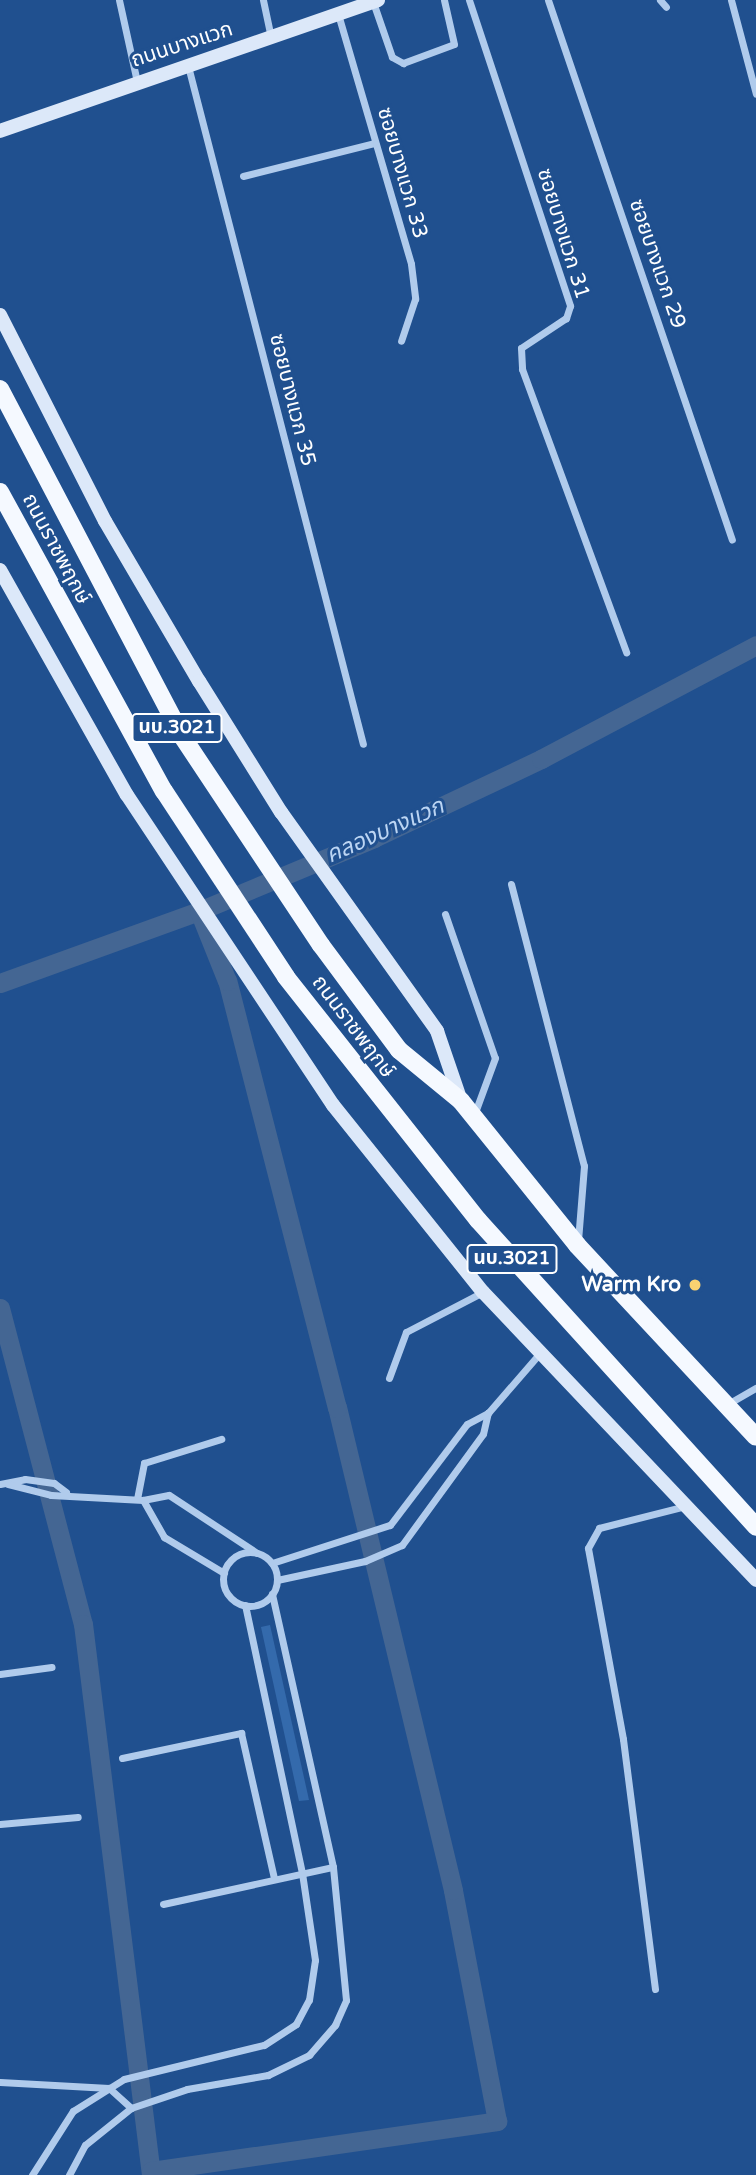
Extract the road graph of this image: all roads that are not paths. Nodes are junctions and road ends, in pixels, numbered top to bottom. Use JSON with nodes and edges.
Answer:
{"nodes":[{"id":1,"x":119,"y":0,"type":"edge"},
{"id":2,"x":263,"y":0,"type":"edge"},
{"id":3,"x":444,"y":0,"type":"edge"},
{"id":4,"x":469,"y":0,"type":"edge"},
{"id":5,"x":548,"y":0,"type":"edge"},
{"id":6,"x":660,"y":0,"type":"edge"},
{"id":7,"x":731,"y":0,"type":"edge"},
{"id":8,"x":376,"y":1,"type":"edge"},
{"id":9,"x":666,"y":6,"type":"dead end"},
{"id":10,"x":338,"y":14,"type":"junction"},
{"id":11,"x":271,"y":37,"type":"junction"},
{"id":12,"x":188,"y":66,"type":"junction"},
{"id":13,"x":136,"y":82,"type":"junction"},
{"id":14,"x":756,"y":94,"type":"edge"},
{"id":15,"x":0,"y":131,"type":"edge"},
{"id":16,"x":374,"y":143,"type":"junction"},
{"id":17,"x":243,"y":176,"type":"dead end"},
{"id":18,"x":0,"y":315,"type":"edge"},
{"id":19,"x":401,"y":341,"type":"dead end"},
{"id":20,"x":0,"y":389,"type":"edge"},
{"id":21,"x":0,"y":492,"type":"edge"},
{"id":22,"x":732,"y":540,"type":"dead end"},
{"id":23,"x":0,"y":570,"type":"edge"},
{"id":24,"x":626,"y":652,"type":"dead end"},
{"id":25,"x":363,"y":744,"type":"dead end"},
{"id":26,"x":511,"y":884,"type":"dead end"},
{"id":27,"x":445,"y":914,"type":"dead end"},
{"id":28,"x":461,"y":1101,"type":"junction"},
{"id":29,"x":474,"y":1115,"type":"junction"},
{"id":30,"x":577,"y":1245,"type":"junction"},
{"id":31,"x":483,"y":1292,"type":"junction"},
{"id":32,"x":540,"y":1353,"type":"junction"},
{"id":33,"x":390,"y":1378,"type":"dead end"},
{"id":34,"x":756,"y":1388,"type":"edge"},
{"id":35,"x":726,"y":1405,"type":"junction"},
{"id":36,"x":488,"y":1413,"type":"junction"},
{"id":37,"x":756,"y":1437,"type":"edge"},
{"id":38,"x":221,"y":1439,"type":"dead end"},
{"id":39,"x":4,"y":1484,"type":"edge"},
{"id":40,"x":67,"y":1493,"type":"junction"},
{"id":41,"x":140,"y":1500,"type":"junction"},
{"id":42,"x":685,"y":1506,"type":"junction"},
{"id":43,"x":756,"y":1527,"type":"edge"},
{"id":44,"x":257,"y":1553,"type":"junction"},
{"id":45,"x":272,"y":1563,"type":"junction"},
{"id":46,"x":224,"y":1573,"type":"junction"},
{"id":47,"x":277,"y":1580,"type":"junction"},
{"id":48,"x":756,"y":1580,"type":"edge"},
{"id":49,"x":272,"y":1594,"type":"junction"},
{"id":50,"x":244,"y":1605,"type":"junction"},
{"id":51,"x":52,"y":1667,"type":"dead end"},
{"id":52,"x":0,"y":1674,"type":"edge"},
{"id":53,"x":122,"y":1758,"type":"dead end"},
{"id":54,"x":78,"y":1817,"type":"dead end"},
{"id":55,"x":0,"y":1824,"type":"edge"},
{"id":56,"x":333,"y":1867,"type":"junction"},
{"id":57,"x":302,"y":1873,"type":"junction"},
{"id":58,"x":274,"y":1878,"type":"junction"},
{"id":59,"x":163,"y":1903,"type":"dead end"},
{"id":60,"x":655,"y":1989,"type":"dead end"},
{"id":61,"x":0,"y":2082,"type":"edge"},
{"id":62,"x":109,"y":2088,"type":"junction"},
{"id":63,"x":131,"y":2108,"type":"junction"},
{"id":64,"x":32,"y":2175,"type":"edge"},
{"id":65,"x":69,"y":2175,"type":"edge"}],
"edges":[{"from":1,"to":13,"type":"street"},
{"from":2,"to":11,"type":"street"},
{"from":3,"to":8,"type":"street"},
{"from":4,"to":24,"type":"street","name":"ซอยบางแวก 31"},
{"from":5,"to":22,"type":"street","name":"ซอยบางแวก 29"},
{"from":6,"to":9,"type":"street"},
{"from":7,"to":14,"type":"street"},
{"from":8,"to":10,"type":"main road","name":"ถนนบางแวก"},
{"from":10,"to":11,"type":"main road","name":"ถนนบางแวก"},
{"from":10,"to":16,"type":"street","name":"ซอยบางแวก 33"},
{"from":11,"to":12,"type":"main road","name":"ถนนบางแวก"},
{"from":12,"to":13,"type":"main road","name":"ถนนบางแวก"},
{"from":12,"to":25,"type":"street","name":"ซอยบางแวก 35"},
{"from":13,"to":15,"type":"main road","name":"ถนนบางแวก"},
{"from":16,"to":17,"type":"street"},
{"from":16,"to":19,"type":"street","name":"ซอยบางแวก 33"},
{"from":18,"to":28,"type":"main road","name":"ถนนราชพฤกษ์","number":"นบ.3021"},
{"from":20,"to":28,"type":"main road","name":"ถนนราชพฤกษ์","number":"นบ.3021"},
{"from":21,"to":43,"type":"main road","name":"ถนนราชพฤกษ์","number":"นบ.3021"},
{"from":23,"to":31,"type":"main road","number":"นบ.3021"},
{"from":26,"to":30,"type":"street"},
{"from":27,"to":29,"type":"street"},
{"from":28,"to":29,"type":"main road","name":"ถนนราชพฤกษ์","number":"นบ.3021"},
{"from":29,"to":30,"type":"main road","name":"ถนนราชพฤกษ์","number":"นบ.3021"},
{"from":30,"to":35,"type":"main road","name":"ถนนราชพฤกษ์","number":"นบ.3021"},
{"from":31,"to":32,"type":"main road","number":"นบ.3021"},
{"from":31,"to":33,"type":"street"},
{"from":32,"to":36,"type":"street"},
{"from":32,"to":42,"type":"main road","number":"นบ.3021"},
{"from":34,"to":35,"type":"street"},
{"from":35,"to":37,"type":"main road","name":"ถนนราชพฤกษ์","number":"นบ.3021"},
{"from":36,"to":45,"type":"street"},
{"from":36,"to":47,"type":"street"},
{"from":38,"to":41,"type":"street"},
{"from":39,"to":40,"type":"street"},
{"from":39,"to":40,"type":"street"},
{"from":40,"to":41,"type":"street"},
{"from":41,"to":44,"type":"street"},
{"from":41,"to":46,"type":"street"},
{"from":42,"to":48,"type":"main road","number":"นบ.3021"},
{"from":42,"to":60,"type":"street"},
{"from":44,"to":45,"type":"street"},
{"from":44,"to":46,"type":"street"},
{"from":45,"to":47,"type":"street"},
{"from":46,"to":50,"type":"street"},
{"from":47,"to":49,"type":"street"},
{"from":49,"to":50,"type":"street"},
{"from":49,"to":56,"type":"street"},
{"from":50,"to":57,"type":"street"},
{"from":51,"to":52,"type":"street"},
{"from":53,"to":58,"type":"street"},
{"from":54,"to":55,"type":"street"},
{"from":56,"to":57,"type":"street"},
{"from":56,"to":63,"type":"street"},
{"from":57,"to":58,"type":"street"},
{"from":57,"to":62,"type":"street"},
{"from":58,"to":59,"type":"street"},
{"from":61,"to":62,"type":"street"},
{"from":62,"to":63,"type":"street"},
{"from":62,"to":64,"type":"street"},
{"from":63,"to":65,"type":"street"}]}
